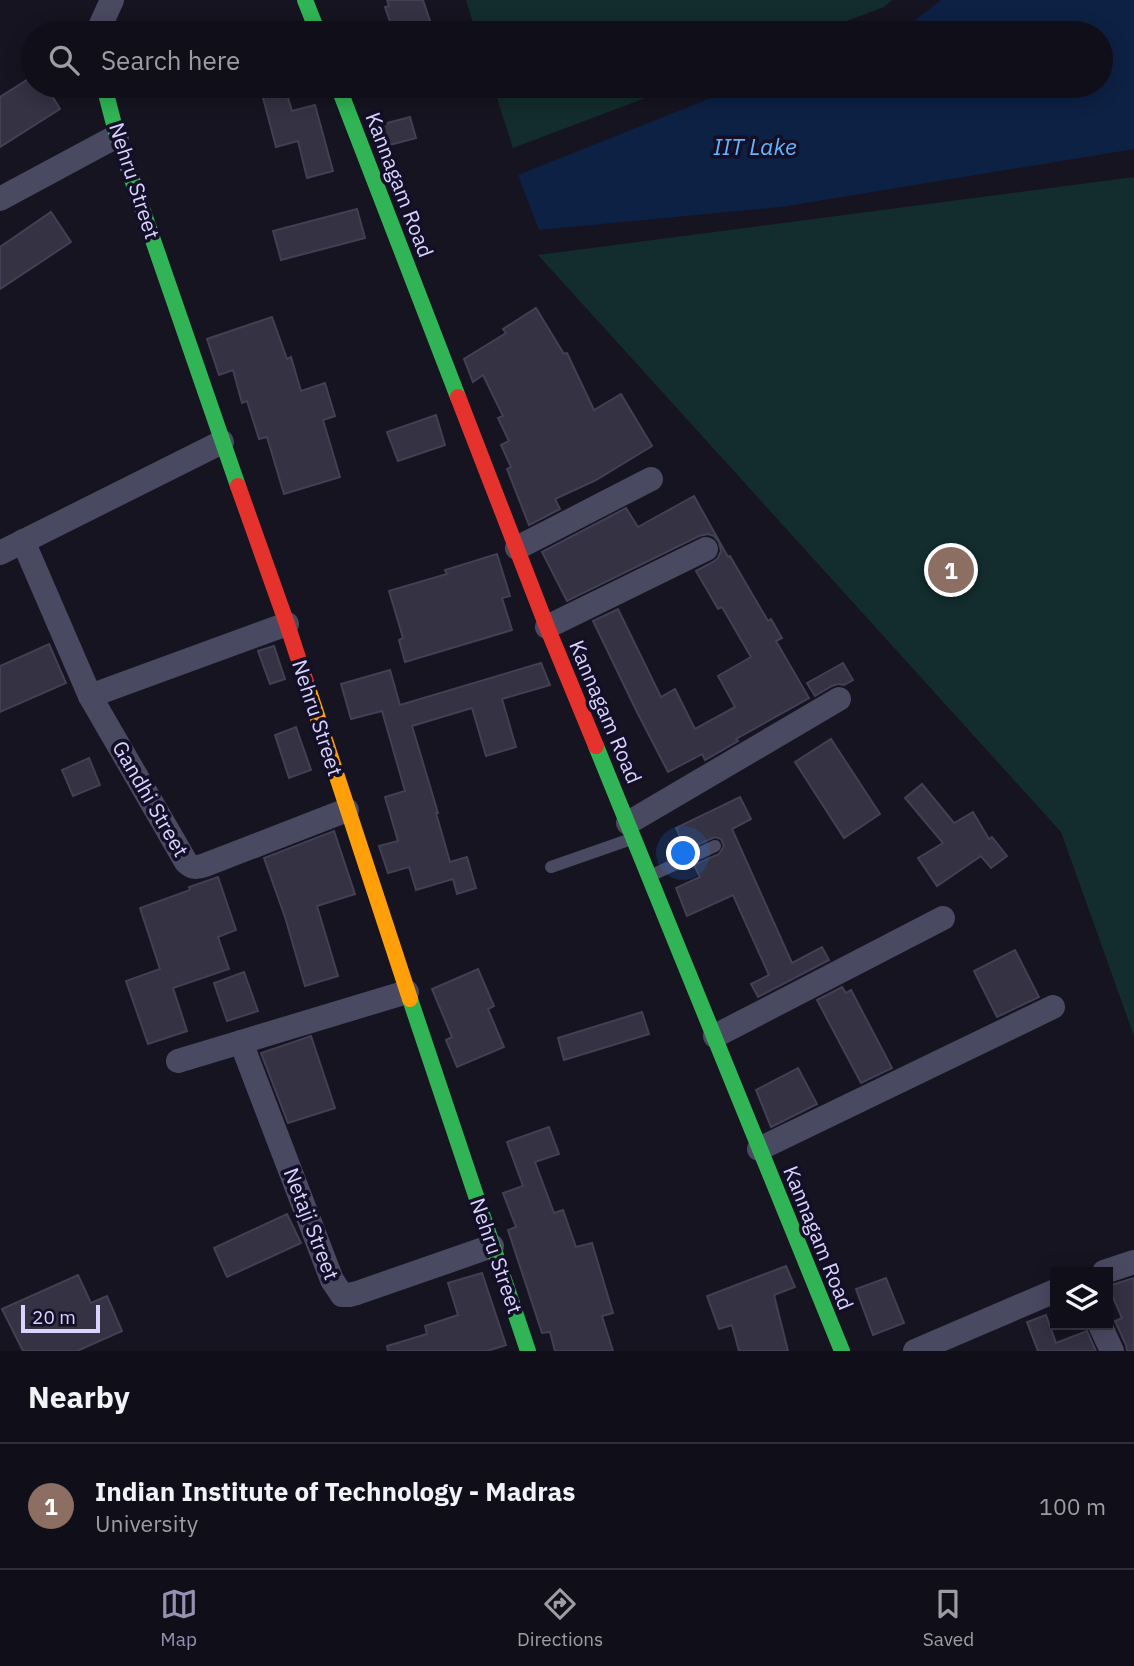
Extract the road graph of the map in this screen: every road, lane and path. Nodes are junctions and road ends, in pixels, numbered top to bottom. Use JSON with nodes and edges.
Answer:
{"nodes":[{"id":1,"x":112,"y":0,"type":"edge"},
{"id":2,"x":305,"y":0,"type":"edge"},
{"id":3,"x":102,"y":21,"type":"edge"},
{"id":4,"x":313,"y":21,"type":"edge"},
{"id":5,"x":107,"y":98,"type":"edge"},
{"id":6,"x":343,"y":98,"type":"edge"},
{"id":7,"x":117,"y":136,"type":"junction"},
{"id":8,"x":0,"y":199,"type":"edge"},
{"id":9,"x":222,"y":442,"type":"junction"},
{"id":10,"x":651,"y":479,"type":"dead end"},
{"id":11,"x":23,"y":541,"type":"junction"},
{"id":12,"x":517,"y":548,"type":"junction"},
{"id":13,"x":706,"y":549,"type":"dead end"},
{"id":14,"x":0,"y":553,"type":"edge"},
{"id":15,"x":287,"y":624,"type":"junction"},
{"id":16,"x":547,"y":627,"type":"junction"},
{"id":17,"x":90,"y":696,"type":"junction"},
{"id":18,"x":839,"y":699,"type":"dead end"},
{"id":19,"x":346,"y":810,"type":"junction"},
{"id":20,"x":631,"y":830,"type":"junction"},
{"id":21,"x":715,"y":846,"type":"dead end"},
{"id":22,"x":551,"y":867,"type":"dead end"},
{"id":23,"x":650,"y":876,"type":"junction"},
{"id":24,"x":943,"y":918,"type":"dead end"},
{"id":25,"x":407,"y":992,"type":"junction"},
{"id":26,"x":1053,"y":1007,"type":"dead end"},
{"id":27,"x":715,"y":1036,"type":"junction"},
{"id":28,"x":241,"y":1042,"type":"junction"},
{"id":29,"x":178,"y":1061,"type":"dead end"},
{"id":30,"x":759,"y":1149,"type":"junction"},
{"id":31,"x":492,"y":1246,"type":"junction"},
{"id":32,"x":1134,"y":1262,"type":"edge"},
{"id":33,"x":1113,"y":1269,"type":"edge"},
{"id":34,"x":1050,"y":1293,"type":"edge"},
{"id":35,"x":1102,"y":1330,"type":"edge"},
{"id":36,"x":528,"y":1351,"type":"edge"},
{"id":37,"x":842,"y":1351,"type":"edge"},
{"id":38,"x":915,"y":1351,"type":"edge"},
{"id":39,"x":1112,"y":1351,"type":"edge"}],
"edges":[{"from":1,"to":3,"type":"street"},
{"from":2,"to":4,"type":"street"},
{"from":5,"to":7,"type":"street","name":"Nehru Street"},
{"from":6,"to":12,"type":"street","name":"Kannagam Road"},
{"from":7,"to":8,"type":"street"},
{"from":7,"to":9,"type":"street","name":"Nehru Street"},
{"from":9,"to":11,"type":"street"},
{"from":9,"to":15,"type":"street","name":"Nehru Street"},
{"from":10,"to":12,"type":"street"},
{"from":11,"to":14,"type":"street"},
{"from":11,"to":17,"type":"street"},
{"from":12,"to":16,"type":"street","name":"Kannagam Road"},
{"from":13,"to":16,"type":"street"},
{"from":15,"to":17,"type":"street"},
{"from":15,"to":19,"type":"street","name":"Nehru Street"},
{"from":16,"to":20,"type":"street","name":"Kannagam Road"},
{"from":17,"to":19,"type":"street","name":"Gandhi Street"},
{"from":18,"to":20,"type":"street"},
{"from":19,"to":25,"type":"street","name":"Nehru Street"},
{"from":20,"to":22,"type":"lane"},
{"from":20,"to":23,"type":"street","name":"Kannagam Road"},
{"from":21,"to":23,"type":"lane"},
{"from":23,"to":27,"type":"street","name":"Kannagam Road"},
{"from":24,"to":27,"type":"street"},
{"from":25,"to":28,"type":"street"},
{"from":25,"to":31,"type":"street","name":"Nehru Street"},
{"from":26,"to":30,"type":"street"},
{"from":27,"to":30,"type":"street","name":"Kannagam Road"},
{"from":28,"to":29,"type":"street"},
{"from":28,"to":31,"type":"street","name":"Netaji Street"},
{"from":30,"to":37,"type":"street","name":"Kannagam Road"},
{"from":31,"to":36,"type":"street","name":"Nehru Street"},
{"from":32,"to":33,"type":"street"},
{"from":34,"to":38,"type":"street"},
{"from":35,"to":39,"type":"street"}]}
